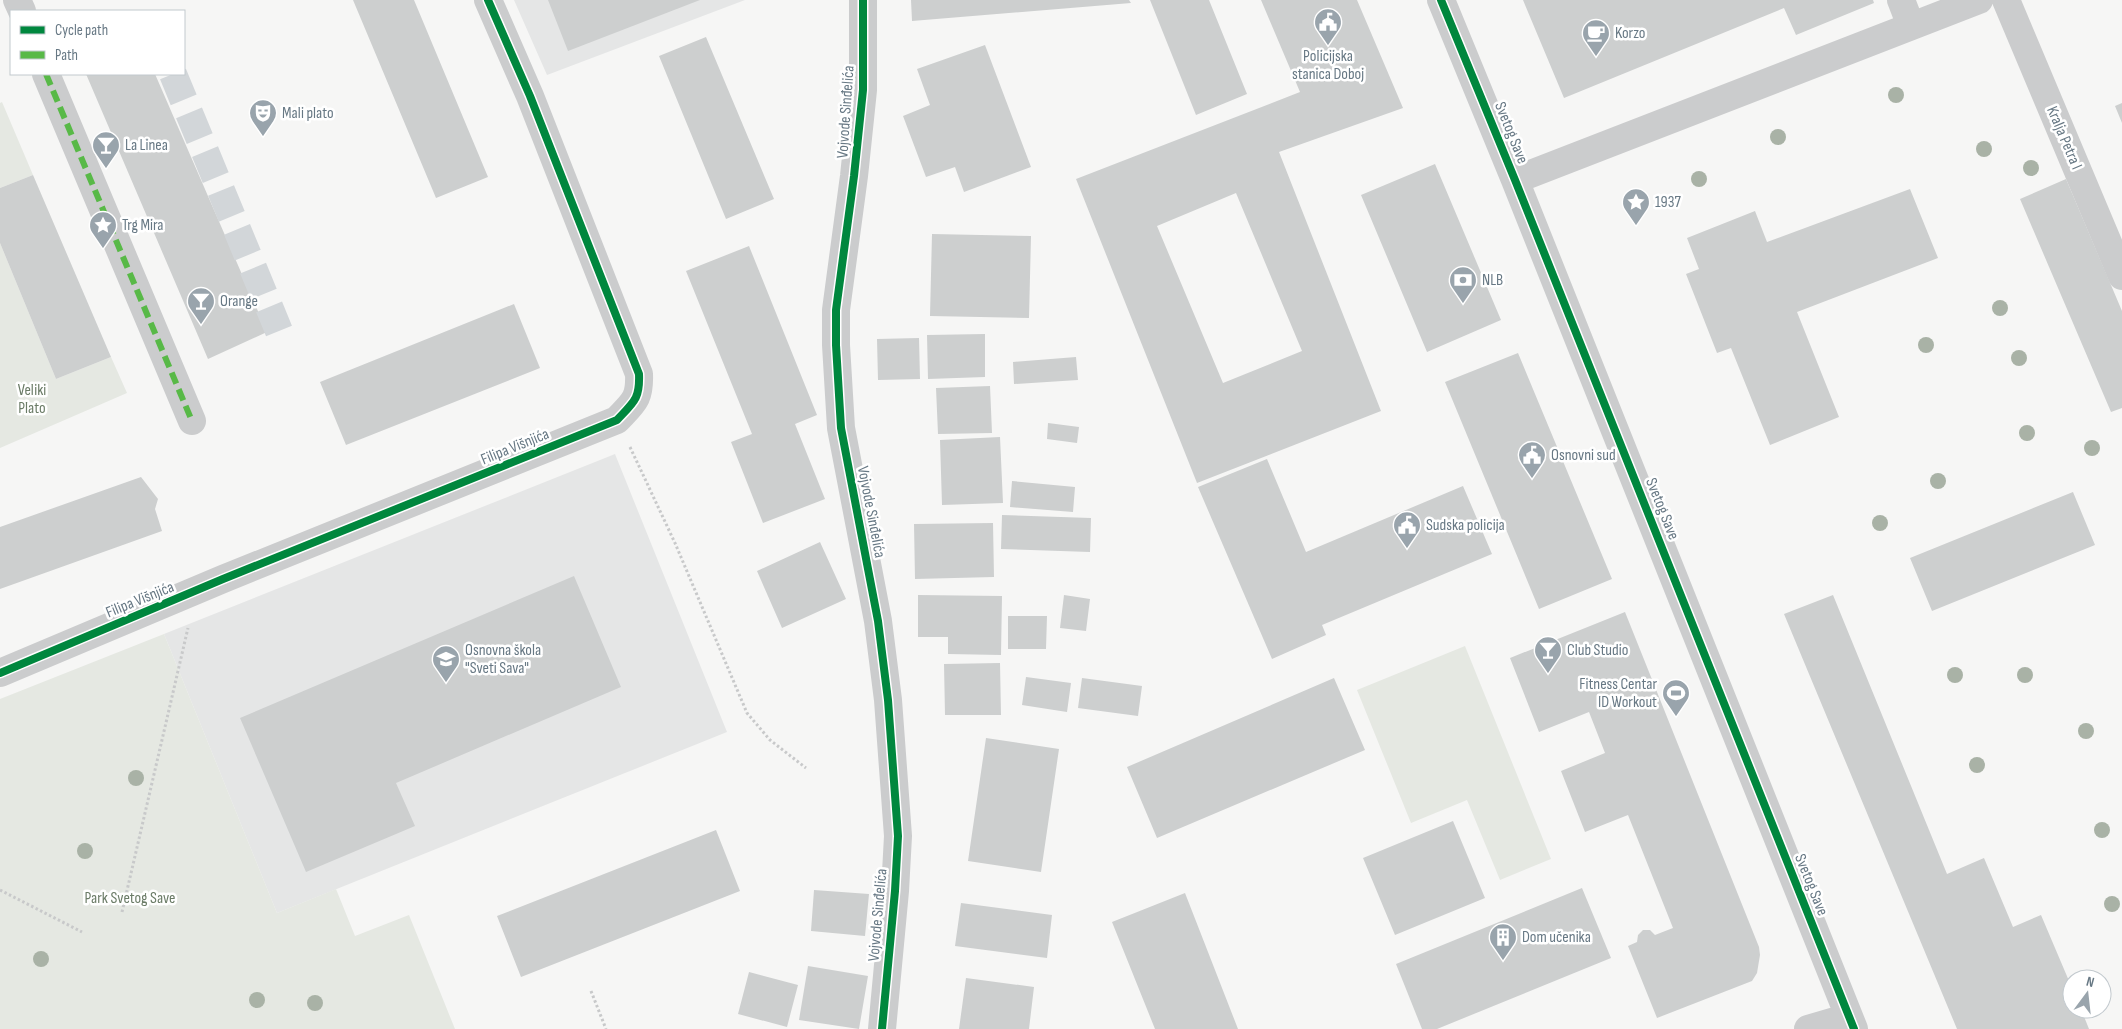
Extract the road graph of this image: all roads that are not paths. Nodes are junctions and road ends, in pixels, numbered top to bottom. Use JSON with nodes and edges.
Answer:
{"nodes":[{"id":1,"x":488,"y":0,"type":"edge"},
{"id":2,"x":863,"y":0,"type":"edge"},
{"id":3,"x":1441,"y":0,"type":"edge"},
{"id":4,"x":1901,"y":0,"type":"edge"},
{"id":5,"x":1979,"y":0,"type":"edge"},
{"id":6,"x":2006,"y":0,"type":"edge"},
{"id":7,"x":1911,"y":26,"type":"junction"},
{"id":8,"x":46,"y":75,"type":"edge"},
{"id":9,"x":1515,"y":180,"type":"junction"},
{"id":10,"x":2122,"y":276,"type":"edge"},
{"id":11,"x":192,"y":421,"type":"dead end"},
{"id":12,"x":0,"y":673,"type":"edge"},
{"id":13,"x":1851,"y":1023,"type":"edge"},
{"id":14,"x":882,"y":1029,"type":"edge"},
{"id":15,"x":1808,"y":1029,"type":"edge"}],
"edges":[{"from":1,"to":12,"type":"street","name":"Filipa Višnjića"},
{"from":2,"to":14,"type":"street","name":"Vojvode Sinđelića"},
{"from":3,"to":9,"type":"street","name":"Svetog Save"},
{"from":4,"to":7,"type":"street"},
{"from":5,"to":7,"type":"street"},
{"from":6,"to":10,"type":"street","name":"Kralja Petra I"},
{"from":7,"to":9,"type":"street"},
{"from":8,"to":11,"type":"street"},
{"from":9,"to":13,"type":"street","name":"Svetog Save"},
{"from":13,"to":15,"type":"street"}]}
